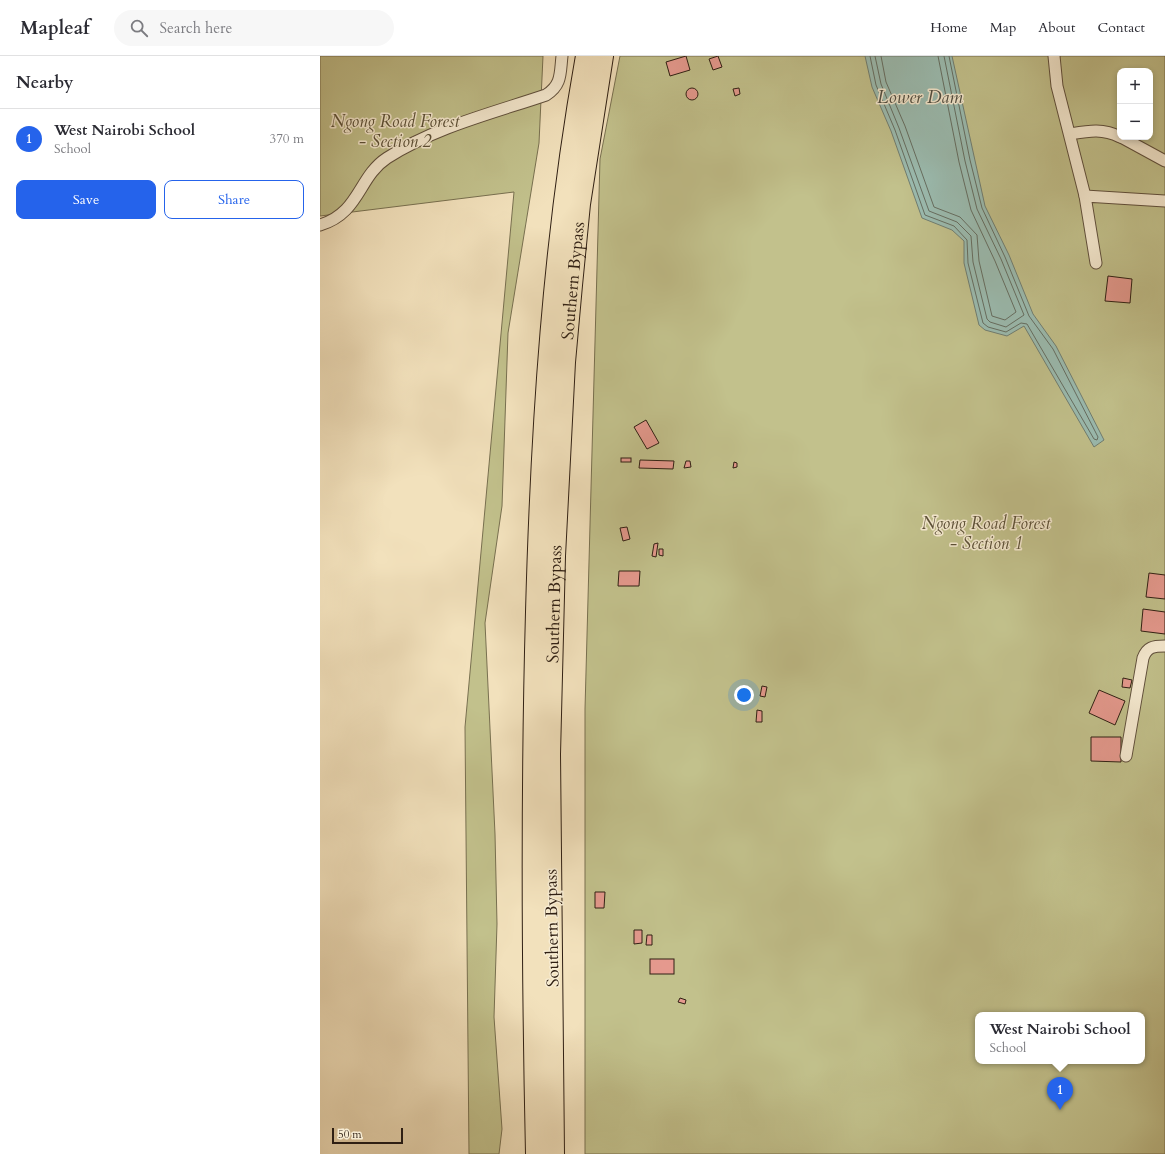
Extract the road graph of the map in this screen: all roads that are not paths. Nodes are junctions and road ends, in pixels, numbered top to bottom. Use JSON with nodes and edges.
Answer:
{"nodes":[{"id":1,"x":562,"y":56,"type":"edge"},
{"id":2,"x":586,"y":56,"type":"edge"},
{"id":3,"x":603,"y":56,"type":"edge"},
{"id":4,"x":1054,"y":56,"type":"edge"},
{"id":5,"x":1070,"y":134,"type":"junction"},
{"id":6,"x":1117,"y":135,"type":"edge"},
{"id":7,"x":1126,"y":140,"type":"edge"},
{"id":8,"x":1165,"y":161,"type":"edge"},
{"id":9,"x":1085,"y":196,"type":"junction"},
{"id":10,"x":1165,"y":201,"type":"edge"},
{"id":11,"x":320,"y":225,"type":"edge"},
{"id":12,"x":1096,"y":263,"type":"dead end"},
{"id":13,"x":1165,"y":646,"type":"edge"},
{"id":14,"x":1126,"y":756,"type":"dead end"},
{"id":15,"x":536,"y":1154,"type":"edge"},
{"id":16,"x":554,"y":1154,"type":"edge"}],
"edges":[{"from":1,"to":11,"type":"street"},
{"from":2,"to":15,"type":"highway","name":"Southern Bypass"},
{"from":3,"to":16,"type":"highway","name":"Southern Bypass"},
{"from":4,"to":5,"type":"street"},
{"from":5,"to":6,"type":"street"},
{"from":5,"to":9,"type":"street"},
{"from":7,"to":8,"type":"street"},
{"from":9,"to":10,"type":"street"},
{"from":9,"to":12,"type":"street"},
{"from":13,"to":14,"type":"street"}]}
